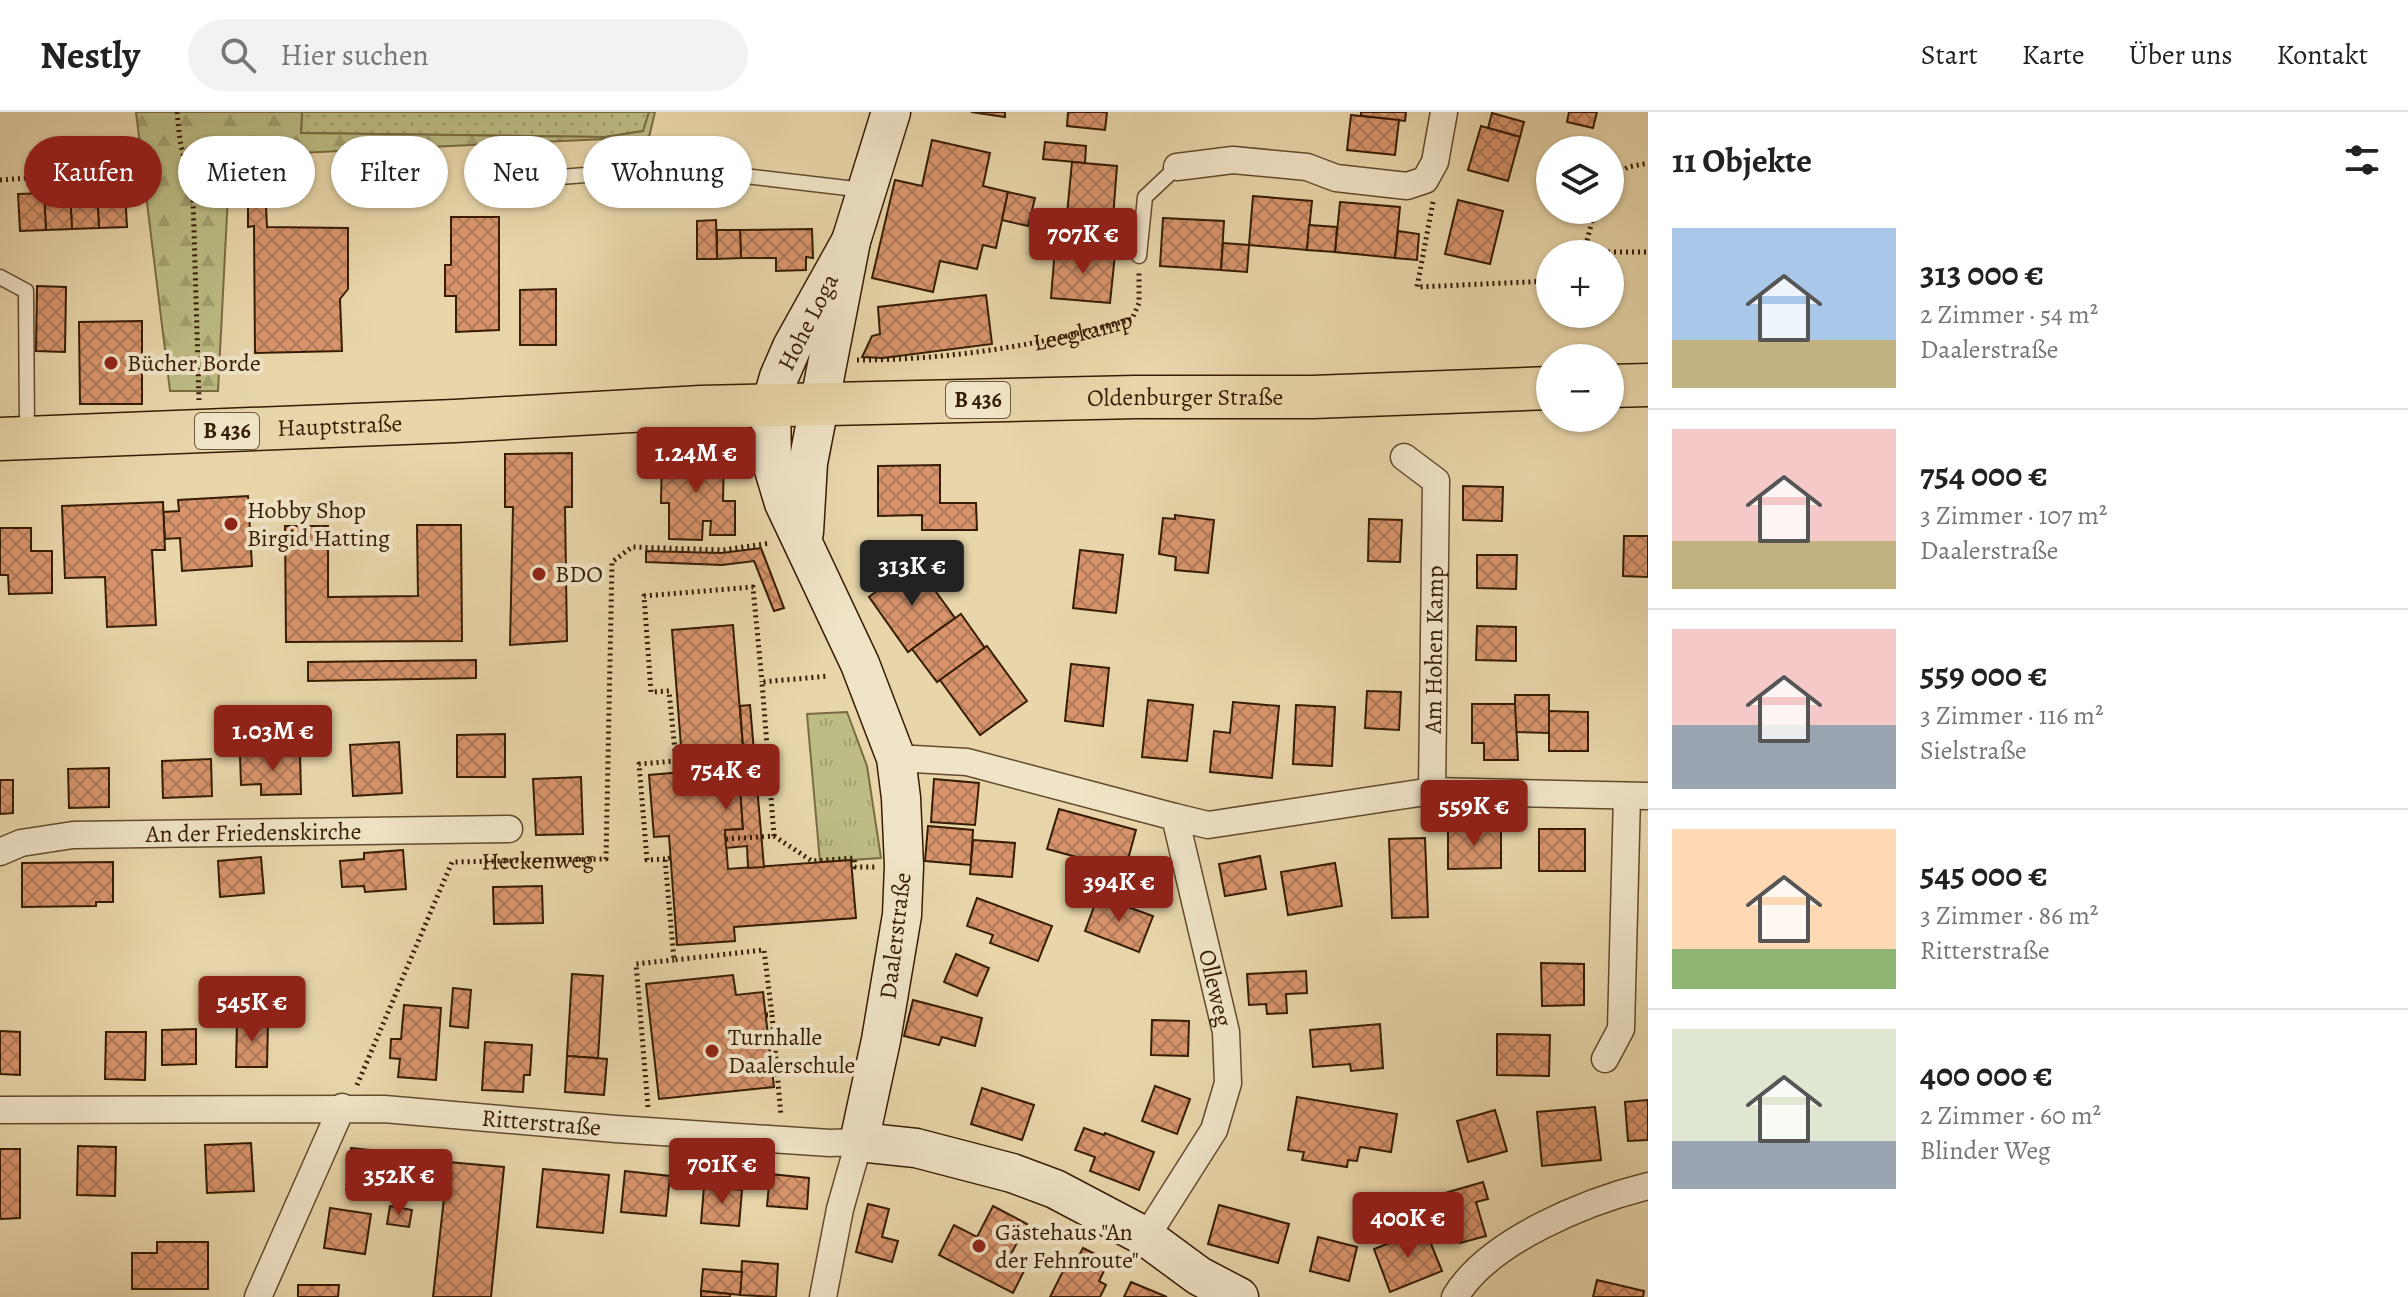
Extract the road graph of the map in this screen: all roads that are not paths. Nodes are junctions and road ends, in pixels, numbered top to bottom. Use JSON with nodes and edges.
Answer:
{"nodes":[{"id":1,"x":891,"y":112,"type":"edge"},
{"id":2,"x":1444,"y":112,"type":"edge"},
{"id":3,"x":1177,"y":167,"type":"joint"},
{"id":4,"x":567,"y":176,"type":"edge"},
{"id":5,"x":868,"y":190,"type":"junction"},
{"id":6,"x":851,"y":241,"type":"junction"},
{"id":7,"x":1139,"y":256,"type":"road end"},
{"id":8,"x":0,"y":277,"type":"edge"},
{"id":9,"x":1648,"y":385,"type":"edge"},
{"id":10,"x":1624,"y":386,"type":"edge"},
{"id":11,"x":1536,"y":389,"type":"edge"},
{"id":12,"x":771,"y":405,"type":"junction"},
{"id":13,"x":820,"y":405,"type":"junction"},
{"id":14,"x":13,"y":438,"type":"edge"},
{"id":15,"x":1404,"y":457,"type":"dead end"},
{"id":16,"x":803,"y":539,"type":"junction"},
{"id":17,"x":896,"y":758,"type":"junction"},
{"id":18,"x":1432,"y":791,"type":"junction"},
{"id":19,"x":1637,"y":796,"type":"edge"},
{"id":20,"x":1175,"y":817,"type":"junction"},
{"id":21,"x":509,"y":829,"type":"dead end"},
{"id":22,"x":0,"y":852,"type":"edge"},
{"id":23,"x":1605,"y":1059,"type":"dead end"},
{"id":24,"x":342,"y":1107,"type":"junction"},
{"id":25,"x":0,"y":1110,"type":"edge"},
{"id":26,"x":859,"y":1142,"type":"junction"},
{"id":27,"x":1648,"y":1186,"type":"edge"},
{"id":28,"x":1146,"y":1237,"type":"junction"},
{"id":29,"x":258,"y":1297,"type":"edge"},
{"id":30,"x":823,"y":1297,"type":"edge"},
{"id":31,"x":1239,"y":1297,"type":"edge"},
{"id":32,"x":1455,"y":1297,"type":"edge"}],
"edges":[{"from":1,"to":5,"type":"street","name":"Hohe Loga"},
{"from":2,"to":3,"type":"street"},
{"from":3,"to":7,"type":"lane"},
{"from":4,"to":5,"type":"lane"},
{"from":5,"to":6,"type":"street","name":"Hohe Loga"},
{"from":6,"to":12,"type":"street","name":"Hohe Loga"},
{"from":6,"to":13,"type":"street","name":"Hohe Loga"},
{"from":8,"to":14,"type":"lane","name":"Hauptstraße"},
{"from":9,"to":10,"type":"main road"},
{"from":11,"to":13,"type":"main road","name":"Oldenburger Straße","number":"B 436"},
{"from":12,"to":13,"type":"main road","number":"B 436"},
{"from":12,"to":14,"type":"main road","name":"Hauptstraße","number":"B 436"},
{"from":12,"to":16,"type":"street","name":"Daalerstraße"},
{"from":13,"to":16,"type":"street","name":"Daalerstraße"},
{"from":15,"to":18,"type":"street","name":"Am Hohen Kamp"},
{"from":16,"to":17,"type":"street","name":"Daalerstraße"},
{"from":17,"to":20,"type":"street"},
{"from":17,"to":26,"type":"street","name":"Daalerstraße"},
{"from":18,"to":19,"type":"street"},
{"from":18,"to":20,"type":"street"},
{"from":19,"to":23,"type":"street"},
{"from":20,"to":28,"type":"street","name":"Olleweg"},
{"from":21,"to":22,"type":"street","name":"An der Friedenskirche"},
{"from":24,"to":25,"type":"street","name":"Ritterstraße"},
{"from":24,"to":26,"type":"street","name":"Ritterstraße"},
{"from":24,"to":29,"type":"street"},
{"from":26,"to":28,"type":"street","name":"Ritterstraße"},
{"from":26,"to":30,"type":"street","name":"Daalerstraße"},
{"from":27,"to":32,"type":"street"},
{"from":28,"to":31,"type":"street","name":"Ritterstraße"}]}
